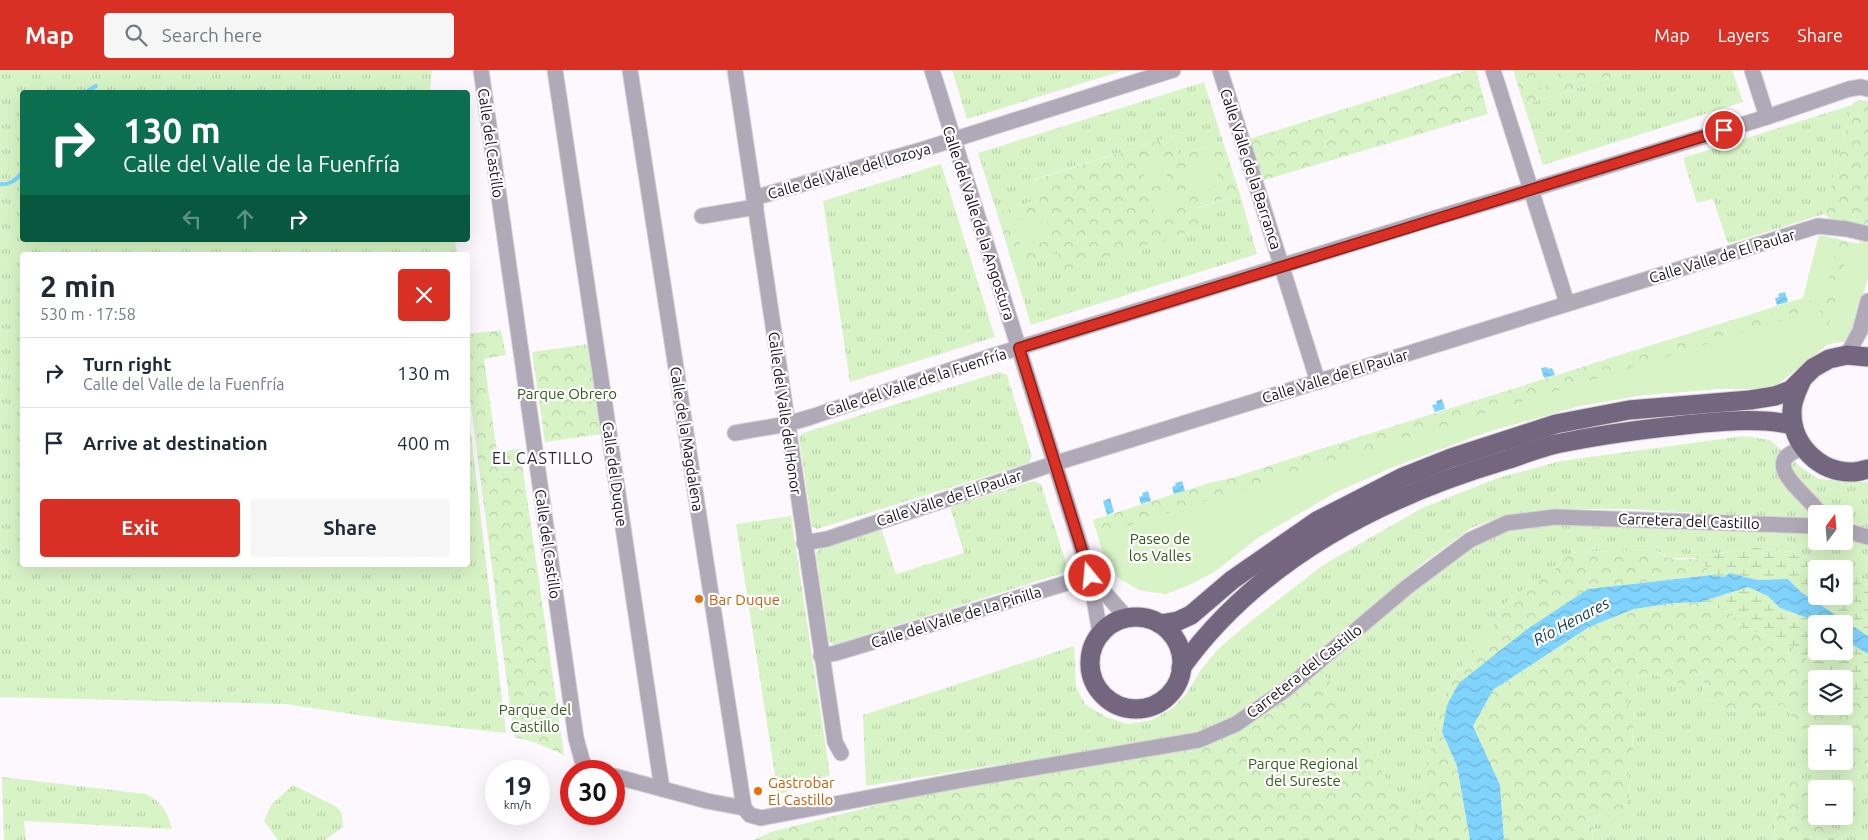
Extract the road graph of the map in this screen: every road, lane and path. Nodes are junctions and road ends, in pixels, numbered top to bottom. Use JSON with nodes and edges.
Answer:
{"nodes":[{"id":1,"x":481,"y":70,"type":"edge"},
{"id":2,"x":555,"y":70,"type":"edge"},
{"id":3,"x":630,"y":70,"type":"edge"},
{"id":4,"x":735,"y":70,"type":"edge"},
{"id":5,"x":932,"y":70,"type":"edge"},
{"id":6,"x":1173,"y":70,"type":"edge"},
{"id":7,"x":1220,"y":70,"type":"edge"},
{"id":8,"x":1494,"y":70,"type":"edge"},
{"id":9,"x":1752,"y":70,"type":"edge"},
{"id":10,"x":1868,"y":89,"type":"edge"},
{"id":11,"x":1767,"y":117,"type":"junction"},
{"id":12,"x":953,"y":140,"type":"junction"},
{"id":13,"x":1530,"y":190,"type":"junction"},
{"id":14,"x":755,"y":203,"type":"junction"},
{"id":15,"x":702,"y":216,"type":"dead end"},
{"id":16,"x":1868,"y":234,"type":"edge"},
{"id":17,"x":1282,"y":266,"type":"junction"},
{"id":18,"x":1868,"y":301,"type":"edge"},
{"id":19,"x":1567,"y":303,"type":"junction"},
{"id":20,"x":1019,"y":348,"type":"junction"},
{"id":21,"x":1847,"y":355,"type":"junction"},
{"id":22,"x":1868,"y":357,"type":"edge"},
{"id":23,"x":1318,"y":382,"type":"junction"},
{"id":24,"x":1801,"y":382,"type":"junction"},
{"id":25,"x":787,"y":424,"type":"junction"},
{"id":26,"x":1793,"y":425,"type":"junction"},
{"id":27,"x":735,"y":432,"type":"dead end"},
{"id":28,"x":1802,"y":447,"type":"junction"},
{"id":29,"x":1056,"y":463,"type":"junction"},
{"id":30,"x":1868,"y":469,"type":"edge"},
{"id":31,"x":1813,"y":505,"type":"edge"},
{"id":32,"x":1808,"y":526,"type":"edge"},
{"id":33,"x":1853,"y":533,"type":"edge"},
{"id":34,"x":1868,"y":537,"type":"edge"},
{"id":35,"x":804,"y":543,"type":"junction"},
{"id":36,"x":1090,"y":576,"type":"junction"},
{"id":37,"x":1126,"y":617,"type":"junction"},
{"id":38,"x":1160,"y":624,"type":"junction"},
{"id":39,"x":1100,"y":633,"type":"junction"},
{"id":40,"x":822,"y":656,"type":"junction"},
{"id":41,"x":1182,"y":668,"type":"junction"},
{"id":42,"x":842,"y":753,"type":"dead end"},
{"id":43,"x":583,"y":760,"type":"edge"},
{"id":44,"x":625,"y":779,"type":"edge"},
{"id":45,"x":662,"y":789,"type":"junction"},
{"id":46,"x":744,"y":808,"type":"junction"}],
"edges":[{"from":1,"to":43,"type":"street","name":"Calle del Castillo"},
{"from":2,"to":45,"type":"street","name":"Calle del Duque"},
{"from":3,"to":46,"type":"street","name":"Calle de la Magdalena"},
{"from":4,"to":14,"type":"street","name":"Calle del Valle del Honor"},
{"from":5,"to":12,"type":"street","name":"Calle del Valle de la Angostura"},
{"from":6,"to":12,"type":"street","name":"Calle del Valle del Lozoya"},
{"from":7,"to":17,"type":"street","name":"Calle Valle de la Barranca"},
{"from":8,"to":13,"type":"street"},
{"from":9,"to":11,"type":"street"},
{"from":10,"to":11,"type":"street","name":"Calle del Valle de la Fuenfría"},
{"from":11,"to":13,"type":"street","name":"Calle del Valle de la Fuenfría"},
{"from":12,"to":14,"type":"street","name":"Calle del Valle del Lozoya"},
{"from":12,"to":20,"type":"street","name":"Calle del Valle de la Angostura"},
{"from":13,"to":17,"type":"street","name":"Calle del Valle de la Fuenfría"},
{"from":13,"to":19,"type":"street"},
{"from":14,"to":15,"type":"street","name":"Calle del Valle del Lozoya"},
{"from":14,"to":25,"type":"street","name":"Calle del Valle del Honor"},
{"from":16,"to":19,"type":"street","name":"Calle Valle de El Paular"},
{"from":17,"to":20,"type":"street","name":"Calle del Valle de la Fuenfría"},
{"from":17,"to":23,"type":"street","name":"Calle Valle de la Barranca"},
{"from":18,"to":21,"type":"street"},
{"from":19,"to":23,"type":"street","name":"Calle Valle de El Paular"},
{"from":20,"to":25,"type":"street","name":"Calle del Valle de la Fuenfría"},
{"from":20,"to":29,"type":"street","name":"Calle del Valle de la Angostura"},
{"from":21,"to":22,"type":"main road"},
{"from":21,"to":24,"type":"main road"},
{"from":23,"to":29,"type":"street","name":"Calle Valle de El Paular"},
{"from":24,"to":26,"type":"main road"},
{"from":24,"to":38,"type":"main road"},
{"from":25,"to":27,"type":"street","name":"Calle del Valle de la Fuenfría"},
{"from":25,"to":35,"type":"street","name":"Calle del Valle del Honor"},
{"from":26,"to":28,"type":"main road"},
{"from":26,"to":41,"type":"main road"},
{"from":28,"to":30,"type":"main road"},
{"from":28,"to":31,"type":"street"},
{"from":29,"to":35,"type":"street","name":"Calle Valle de El Paular"},
{"from":29,"to":36,"type":"street","name":"Calle del Valle de la Angostura"},
{"from":32,"to":46,"type":"street","name":"Carretera del Castillo"},
{"from":33,"to":34,"type":"street"},
{"from":35,"to":40,"type":"street","name":"Calle del Valle del Honor"},
{"from":36,"to":37,"type":"street","name":"Calle del Valle de la Angostura"},
{"from":36,"to":39,"type":"street","name":"Calle del Valle de la Angostura"},
{"from":36,"to":40,"type":"street","name":"Calle del Valle de La Pinilla"},
{"from":37,"to":38,"type":"main road"},
{"from":37,"to":39,"type":"main road"},
{"from":38,"to":41,"type":"main road"},
{"from":39,"to":41,"type":"main road"},
{"from":40,"to":42,"type":"street","name":"Calle del Valle del Honor"},
{"from":44,"to":45,"type":"street"},
{"from":45,"to":46,"type":"street"}]}
